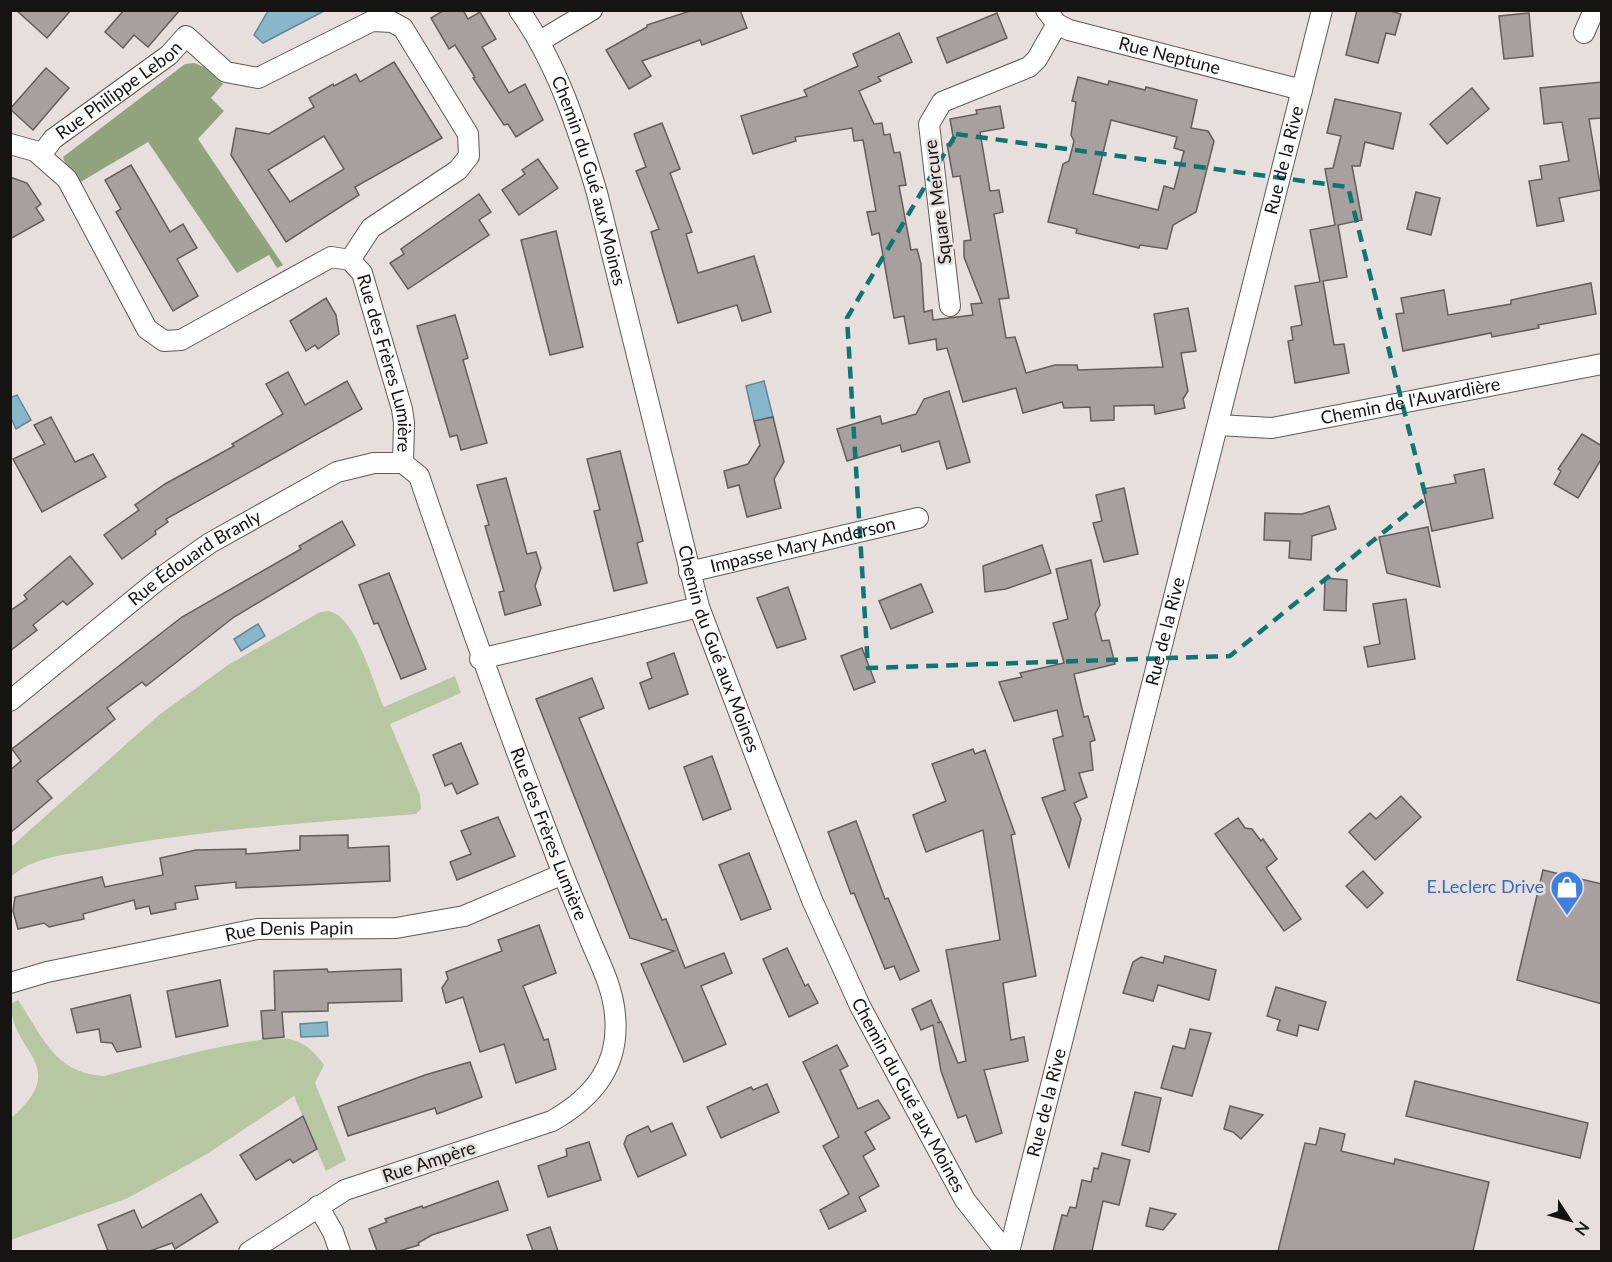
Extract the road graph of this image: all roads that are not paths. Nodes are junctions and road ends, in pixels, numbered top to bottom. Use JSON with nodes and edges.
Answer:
{"nodes":[{"id":1,"x":519,"y":10,"type":"edge"},
{"id":2,"x":592,"y":10,"type":"edge"},
{"id":3,"x":1322,"y":10,"type":"edge"},
{"id":4,"x":1594,"y":10,"type":"edge"},
{"id":5,"x":1052,"y":17,"type":"edge"},
{"id":6,"x":1584,"y":33,"type":"dead end"},
{"id":7,"x":540,"y":41,"type":"junction"},
{"id":8,"x":1302,"y":90,"type":"junction"},
{"id":9,"x":10,"y":144,"type":"edge"},
{"id":10,"x":41,"y":155,"type":"junction"},
{"id":11,"x":350,"y":260,"type":"junction"},
{"id":12,"x":950,"y":306,"type":"dead end"},
{"id":13,"x":1602,"y":364,"type":"edge"},
{"id":14,"x":1218,"y":425,"type":"junction"},
{"id":15,"x":403,"y":463,"type":"junction"},
{"id":16,"x":918,"y":518,"type":"dead end"},
{"id":17,"x":689,"y":572,"type":"junction"},
{"id":18,"x":699,"y":607,"type":"junction"},
{"id":19,"x":480,"y":659,"type":"junction"},
{"id":20,"x":10,"y":701,"type":"edge"},
{"id":21,"x":563,"y":874,"type":"junction"},
{"id":22,"x":10,"y":983,"type":"edge"},
{"id":23,"x":604,"y":1074,"type":"joint"},
{"id":24,"x":318,"y":1206,"type":"junction"},
{"id":25,"x":249,"y":1251,"type":"edge"},
{"id":26,"x":340,"y":1251,"type":"edge"},
{"id":27,"x":1008,"y":1251,"type":"edge"}],
"edges":[{"from":1,"to":7,"type":"street","name":"Chemin du Gué aux Moines"},
{"from":2,"to":7,"type":"street"},
{"from":3,"to":8,"type":"street","name":"Rue de la Rive"},
{"from":4,"to":6,"type":"street"},
{"from":5,"to":8,"type":"street","name":"Rue Neptune"},
{"from":5,"to":12,"type":"street","name":"Square Mercure"},
{"from":7,"to":17,"type":"street","name":"Chemin du Gué aux Moines"},
{"from":8,"to":14,"type":"street","name":"Rue de la Rive"},
{"from":9,"to":10,"type":"street","name":"Rue des Frères Lumière"},
{"from":10,"to":11,"type":"street","name":"Rue des Frères Lumière"},
{"from":10,"to":11,"type":"street","name":"Rue Philippe Lebon"},
{"from":11,"to":15,"type":"street","name":"Rue des Frères Lumière"},
{"from":13,"to":14,"type":"street","name":"Chemin de l'Auvardière"},
{"from":14,"to":27,"type":"street","name":"Rue de la Rive"},
{"from":15,"to":19,"type":"street","name":"Rue des Frères Lumière"},
{"from":15,"to":20,"type":"street","name":"Rue Édouard Branly"},
{"from":16,"to":17,"type":"street","name":"Impasse Mary Anderson"},
{"from":17,"to":18,"type":"street","name":"Chemin du Gué aux Moines"},
{"from":18,"to":19,"type":"street"},
{"from":18,"to":27,"type":"street","name":"Chemin du Gué aux Moines"},
{"from":19,"to":21,"type":"street","name":"Rue des Frères Lumière"},
{"from":21,"to":22,"type":"street","name":"Rue Denis Papin"},
{"from":21,"to":23,"type":"street","name":"Rue des Frères Lumière"},
{"from":23,"to":24,"type":"street","name":"Rue Ampère"},
{"from":24,"to":25,"type":"street","name":"Rue Ampère"},
{"from":24,"to":26,"type":"street"}]}
